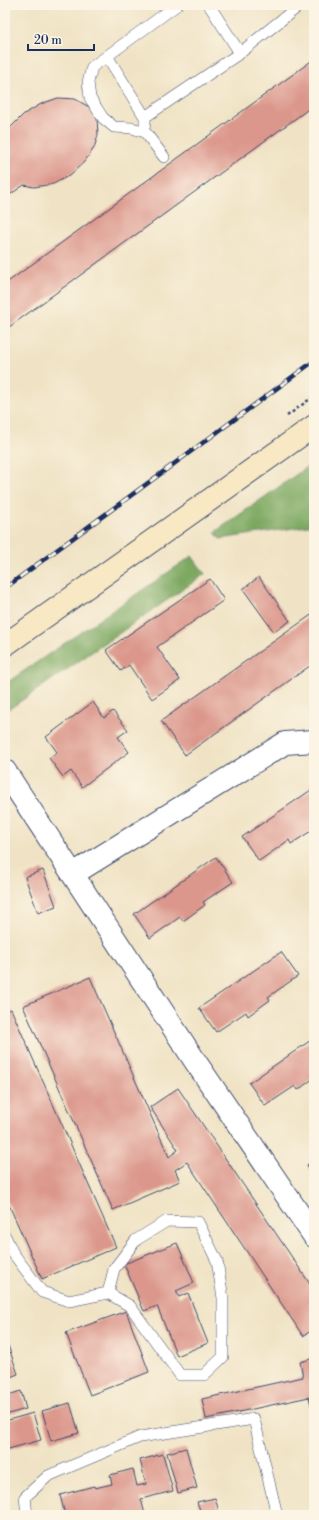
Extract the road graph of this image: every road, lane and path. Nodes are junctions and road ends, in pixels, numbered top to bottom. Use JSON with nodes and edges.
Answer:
{"nodes":[{"id":1,"x":177,"y":5,"type":"edge"},
{"id":2,"x":209,"y":5,"type":"edge"},
{"id":3,"x":300,"y":5,"type":"edge"},
{"id":4,"x":240,"y":53,"type":"junction"},
{"id":5,"x":107,"y":56,"type":"junction"},
{"id":6,"x":145,"y":117,"type":"junction"},
{"id":7,"x":146,"y":132,"type":"junction"},
{"id":8,"x":164,"y":157,"type":"dead end"},
{"id":9,"x":314,"y":426,"type":"edge"},
{"id":10,"x":5,"y":645,"type":"edge"},
{"id":11,"x":314,"y":741,"type":"edge"},
{"id":12,"x":5,"y":770,"type":"edge"},
{"id":13,"x":72,"y":874,"type":"junction"},
{"id":14,"x":5,"y":1236,"type":"edge"},
{"id":15,"x":314,"y":1236,"type":"edge"},
{"id":16,"x":108,"y":1292,"type":"junction"},
{"id":17,"x":28,"y":1515,"type":"edge"},
{"id":18,"x":277,"y":1515,"type":"edge"}],
"edges":[{"from":1,"to":5,"type":"lane"},
{"from":2,"to":4,"type":"lane"},
{"from":3,"to":4,"type":"lane"},
{"from":4,"to":6,"type":"lane"},
{"from":5,"to":6,"type":"lane"},
{"from":5,"to":7,"type":"lane"},
{"from":6,"to":7,"type":"lane"},
{"from":7,"to":8,"type":"lane"},
{"from":9,"to":10,"type":"main road"},
{"from":11,"to":13,"type":"street"},
{"from":12,"to":13,"type":"street"},
{"from":13,"to":15,"type":"street"},
{"from":14,"to":16,"type":"lane"},
{"from":16,"to":16,"type":"lane"},
{"from":17,"to":18,"type":"lane"}]}
